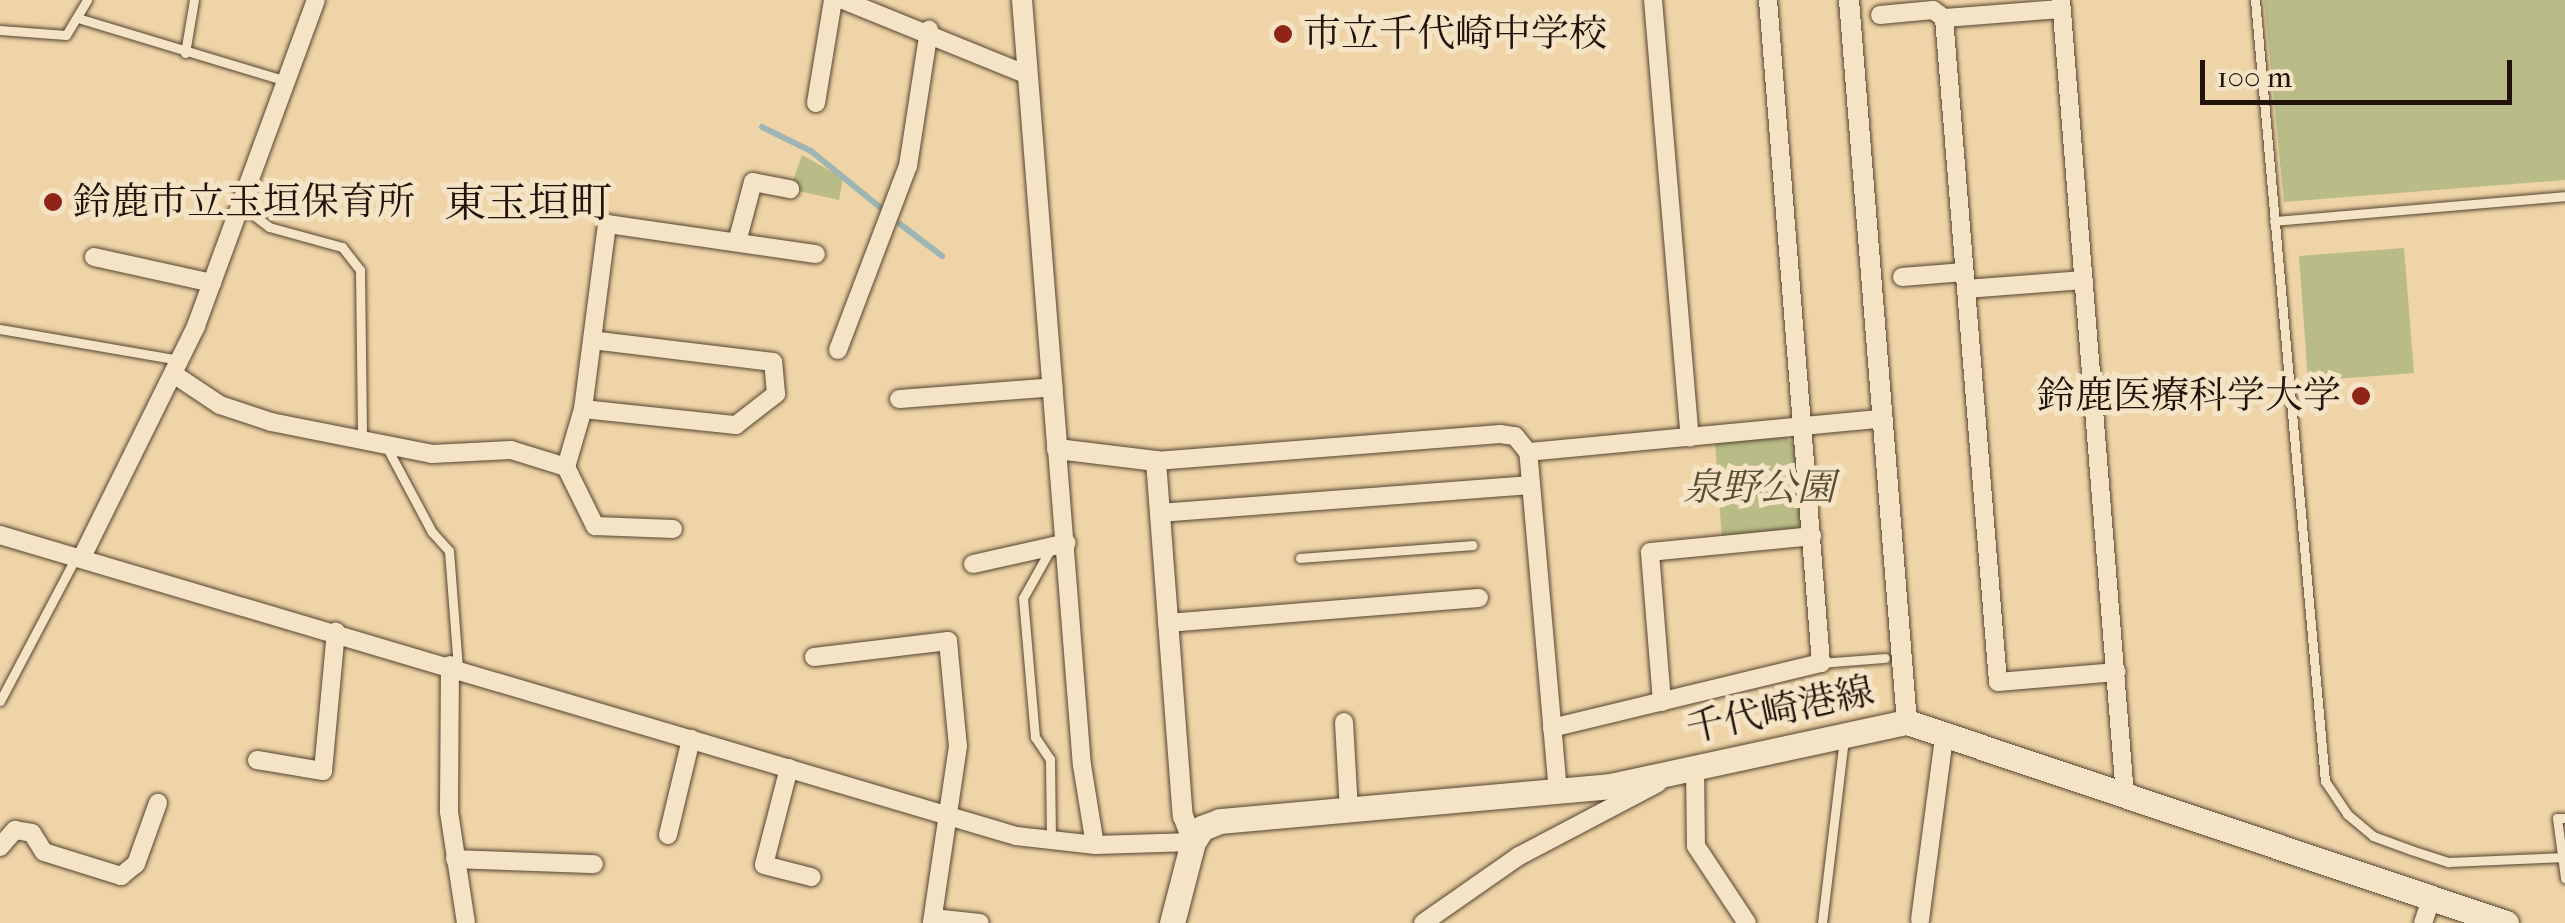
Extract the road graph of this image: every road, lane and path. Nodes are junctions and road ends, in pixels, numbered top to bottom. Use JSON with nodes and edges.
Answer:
{"nodes":[{"id":1,"x":87,"y":0,"type":"edge"},
{"id":2,"x":194,"y":0,"type":"edge"},
{"id":3,"x":316,"y":0,"type":"edge"},
{"id":4,"x":833,"y":0,"type":"edge"},
{"id":5,"x":843,"y":0,"type":"edge"},
{"id":6,"x":1022,"y":0,"type":"edge"},
{"id":7,"x":1652,"y":0,"type":"edge"},
{"id":8,"x":1768,"y":0,"type":"edge"},
{"id":9,"x":1848,"y":0,"type":"edge"},
{"id":10,"x":2255,"y":0,"type":"edge"},
{"id":11,"x":2061,"y":5,"type":"edge"},
{"id":12,"x":1880,"y":15,"type":"dead end"},
{"id":13,"x":1944,"y":18,"type":"junction"},
{"id":14,"x":81,"y":19,"type":"junction"},
{"id":15,"x":0,"y":30,"type":"edge"},
{"id":16,"x":929,"y":30,"type":"junction"},
{"id":17,"x":185,"y":53,"type":"junction"},
{"id":18,"x":1028,"y":74,"type":"junction"},
{"id":19,"x":286,"y":81,"type":"junction"},
{"id":20,"x":816,"y":102,"type":"dead end"},
{"id":21,"x":790,"y":189,"type":"dead end"},
{"id":22,"x":2565,"y":196,"type":"edge"},
{"id":23,"x":240,"y":205,"type":"junction"},
{"id":24,"x":2274,"y":221,"type":"junction"},
{"id":25,"x":737,"y":242,"type":"junction"},
{"id":26,"x":816,"y":254,"type":"dead end"},
{"id":27,"x":94,"y":257,"type":"dead end"},
{"id":28,"x":1902,"y":277,"type":"dead end"},
{"id":29,"x":2084,"y":280,"type":"junction"},
{"id":30,"x":1965,"y":281,"type":"junction"},
{"id":31,"x":212,"y":283,"type":"junction"},
{"id":32,"x":0,"y":329,"type":"edge"},
{"id":33,"x":592,"y":340,"type":"junction"},
{"id":34,"x":838,"y":350,"type":"dead end"},
{"id":35,"x":179,"y":368,"type":"junction"},
{"id":36,"x":1054,"y":387,"type":"junction"},
{"id":37,"x":899,"y":399,"type":"dead end"},
{"id":38,"x":583,"y":408,"type":"junction"},
{"id":39,"x":1880,"y":419,"type":"junction"},
{"id":40,"x":1804,"y":427,"type":"junction"},
{"id":41,"x":362,"y":436,"type":"junction"},
{"id":42,"x":1690,"y":437,"type":"junction"},
{"id":43,"x":382,"y":439,"type":"junction"},
{"id":44,"x":1057,"y":449,"type":"junction"},
{"id":45,"x":1528,"y":452,"type":"junction"},
{"id":46,"x":1156,"y":460,"type":"junction"},
{"id":47,"x":566,"y":466,"type":"junction"},
{"id":48,"x":1532,"y":485,"type":"junction"},
{"id":49,"x":1159,"y":513,"type":"junction"},
{"id":50,"x":674,"y":529,"type":"dead end"},
{"id":51,"x":0,"y":535,"type":"edge"},
{"id":52,"x":1812,"y":536,"type":"junction"},
{"id":53,"x":1060,"y":544,"type":"junction"},
{"id":54,"x":1473,"y":545,"type":"dead end"},
{"id":55,"x":79,"y":557,"type":"junction"},
{"id":56,"x":1300,"y":558,"type":"dead end"},
{"id":57,"x":972,"y":564,"type":"dead end"},
{"id":58,"x":1479,"y":598,"type":"dead end"},
{"id":59,"x":1167,"y":623,"type":"junction"},
{"id":60,"x":336,"y":632,"type":"junction"},
{"id":61,"x":814,"y":657,"type":"dead end"},
{"id":62,"x":1885,"y":658,"type":"dead end"},
{"id":63,"x":1821,"y":663,"type":"junction"},
{"id":64,"x":454,"y":667,"type":"junction"},
{"id":65,"x":2116,"y":672,"type":"junction"},
{"id":66,"x":0,"y":701,"type":"edge"},
{"id":67,"x":1662,"y":702,"type":"junction"},
{"id":68,"x":1344,"y":722,"type":"dead end"},
{"id":69,"x":1906,"y":722,"type":"junction"},
{"id":70,"x":1552,"y":728,"type":"junction"},
{"id":71,"x":1846,"y":731,"type":"junction"},
{"id":72,"x":1944,"y":738,"type":"junction"},
{"id":73,"x":691,"y":739,"type":"junction"},
{"id":74,"x":257,"y":760,"type":"dead end"},
{"id":75,"x":1690,"y":767,"type":"junction"},
{"id":76,"x":789,"y":768,"type":"junction"},
{"id":77,"x":1558,"y":792,"type":"junction"},
{"id":78,"x":2125,"y":794,"type":"junction"},
{"id":79,"x":158,"y":803,"type":"dead end"},
{"id":80,"x":1349,"y":811,"type":"junction"},
{"id":81,"x":951,"y":817,"type":"junction"},
{"id":82,"x":2565,"y":818,"type":"edge"},
{"id":83,"x":668,"y":835,"type":"dead end"},
{"id":84,"x":1051,"y":842,"type":"junction"},
{"id":85,"x":1193,"y":842,"type":"junction"},
{"id":86,"x":1096,"y":844,"type":"junction"},
{"id":87,"x":0,"y":847,"type":"edge"},
{"id":88,"x":2562,"y":856,"type":"edge"},
{"id":89,"x":456,"y":859,"type":"junction"},
{"id":90,"x":594,"y":864,"type":"dead end"},
{"id":91,"x":810,"y":878,"type":"dead end"},
{"id":92,"x":2565,"y":878,"type":"edge"},
{"id":93,"x":2432,"y":897,"type":"junction"},
{"id":94,"x":932,"y":920,"type":"edge"},
{"id":95,"x":1920,"y":920,"type":"dead end"},
{"id":96,"x":466,"y":923,"type":"edge"},
{"id":97,"x":980,"y":923,"type":"edge"},
{"id":98,"x":1172,"y":923,"type":"edge"},
{"id":99,"x":1422,"y":923,"type":"edge"},
{"id":100,"x":1747,"y":923,"type":"edge"},
{"id":101,"x":1822,"y":923,"type":"edge"},
{"id":102,"x":2422,"y":923,"type":"edge"},
{"id":103,"x":2506,"y":923,"type":"edge"}],
"edges":[{"from":1,"to":14,"type":"lane"},
{"from":2,"to":17,"type":"lane"},
{"from":3,"to":19,"type":"street"},
{"from":4,"to":20,"type":"street"},
{"from":5,"to":16,"type":"street"},
{"from":6,"to":18,"type":"street"},
{"from":7,"to":42,"type":"street"},
{"from":8,"to":40,"type":"street"},
{"from":9,"to":39,"type":"street"},
{"from":10,"to":24,"type":"lane"},
{"from":11,"to":13,"type":"street"},
{"from":11,"to":29,"type":"street"},
{"from":12,"to":13,"type":"street"},
{"from":13,"to":30,"type":"street"},
{"from":14,"to":15,"type":"lane"},
{"from":14,"to":17,"type":"lane"},
{"from":16,"to":18,"type":"street"},
{"from":16,"to":34,"type":"street"},
{"from":17,"to":19,"type":"lane"},
{"from":18,"to":36,"type":"street"},
{"from":19,"to":23,"type":"street"},
{"from":21,"to":25,"type":"street"},
{"from":22,"to":24,"type":"lane"},
{"from":23,"to":31,"type":"street"},
{"from":23,"to":41,"type":"lane"},
{"from":24,"to":88,"type":"lane"},
{"from":25,"to":26,"type":"street"},
{"from":25,"to":33,"type":"street"},
{"from":27,"to":31,"type":"street"},
{"from":28,"to":30,"type":"street"},
{"from":29,"to":30,"type":"street"},
{"from":29,"to":65,"type":"street"},
{"from":30,"to":65,"type":"street"},
{"from":31,"to":35,"type":"street"},
{"from":32,"to":35,"type":"lane"},
{"from":33,"to":38,"type":"street"},
{"from":33,"to":38,"type":"street"},
{"from":35,"to":41,"type":"street"},
{"from":35,"to":55,"type":"street"},
{"from":36,"to":37,"type":"street"},
{"from":36,"to":44,"type":"street"},
{"from":38,"to":47,"type":"street"},
{"from":39,"to":40,"type":"street"},
{"from":39,"to":69,"type":"street"},
{"from":40,"to":42,"type":"street"},
{"from":40,"to":52,"type":"street"},
{"from":41,"to":43,"type":"street"},
{"from":42,"to":45,"type":"street"},
{"from":43,"to":47,"type":"street"},
{"from":43,"to":64,"type":"lane"},
{"from":44,"to":46,"type":"street"},
{"from":44,"to":53,"type":"street"},
{"from":45,"to":46,"type":"street"},
{"from":45,"to":48,"type":"street"},
{"from":46,"to":49,"type":"street"},
{"from":47,"to":50,"type":"street"},
{"from":48,"to":49,"type":"street"},
{"from":48,"to":70,"type":"street"},
{"from":49,"to":59,"type":"street"},
{"from":51,"to":55,"type":"street"},
{"from":52,"to":63,"type":"street"},
{"from":52,"to":67,"type":"street"},
{"from":53,"to":57,"type":"street"},
{"from":53,"to":84,"type":"lane"},
{"from":53,"to":86,"type":"street"},
{"from":54,"to":56,"type":"lane"},
{"from":55,"to":60,"type":"street"},
{"from":55,"to":66,"type":"lane"},
{"from":58,"to":59,"type":"street"},
{"from":59,"to":85,"type":"street"},
{"from":60,"to":64,"type":"street"},
{"from":60,"to":74,"type":"street"},
{"from":61,"to":81,"type":"street"},
{"from":62,"to":63,"type":"lane"},
{"from":63,"to":67,"type":"street"},
{"from":64,"to":73,"type":"street"},
{"from":64,"to":89,"type":"street"},
{"from":65,"to":78,"type":"street"},
{"from":67,"to":70,"type":"street"},
{"from":68,"to":80,"type":"street"},
{"from":69,"to":71,"type":"main road","name":"千代崎港線"},
{"from":69,"to":72,"type":"main road","name":"千代崎港線"},
{"from":70,"to":77,"type":"street"},
{"from":71,"to":75,"type":"main road","name":"千代崎港線"},
{"from":71,"to":101,"type":"lane"},
{"from":72,"to":78,"type":"main road","name":"千代崎港線"},
{"from":72,"to":95,"type":"street"},
{"from":73,"to":76,"type":"street"},
{"from":73,"to":83,"type":"street"},
{"from":75,"to":77,"type":"main road","name":"千代崎港線"},
{"from":75,"to":99,"type":"street"},
{"from":75,"to":100,"type":"street"},
{"from":76,"to":81,"type":"street"},
{"from":76,"to":91,"type":"street"},
{"from":77,"to":80,"type":"main road","name":"千代崎港線"},
{"from":78,"to":93,"type":"main road","name":"千代崎港線"},
{"from":79,"to":87,"type":"street"},
{"from":80,"to":85,"type":"main road","name":"千代崎港線"},
{"from":81,"to":84,"type":"street"},
{"from":81,"to":94,"type":"street"},
{"from":82,"to":88,"type":"lane"},
{"from":84,"to":86,"type":"street"},
{"from":85,"to":86,"type":"street"},
{"from":85,"to":98,"type":"main road"},
{"from":88,"to":92,"type":"lane"},
{"from":89,"to":90,"type":"street"},
{"from":89,"to":96,"type":"street"},
{"from":93,"to":102,"type":"street"},
{"from":93,"to":103,"type":"main road","name":"千代崎港線"},
{"from":94,"to":97,"type":"street"}]}
